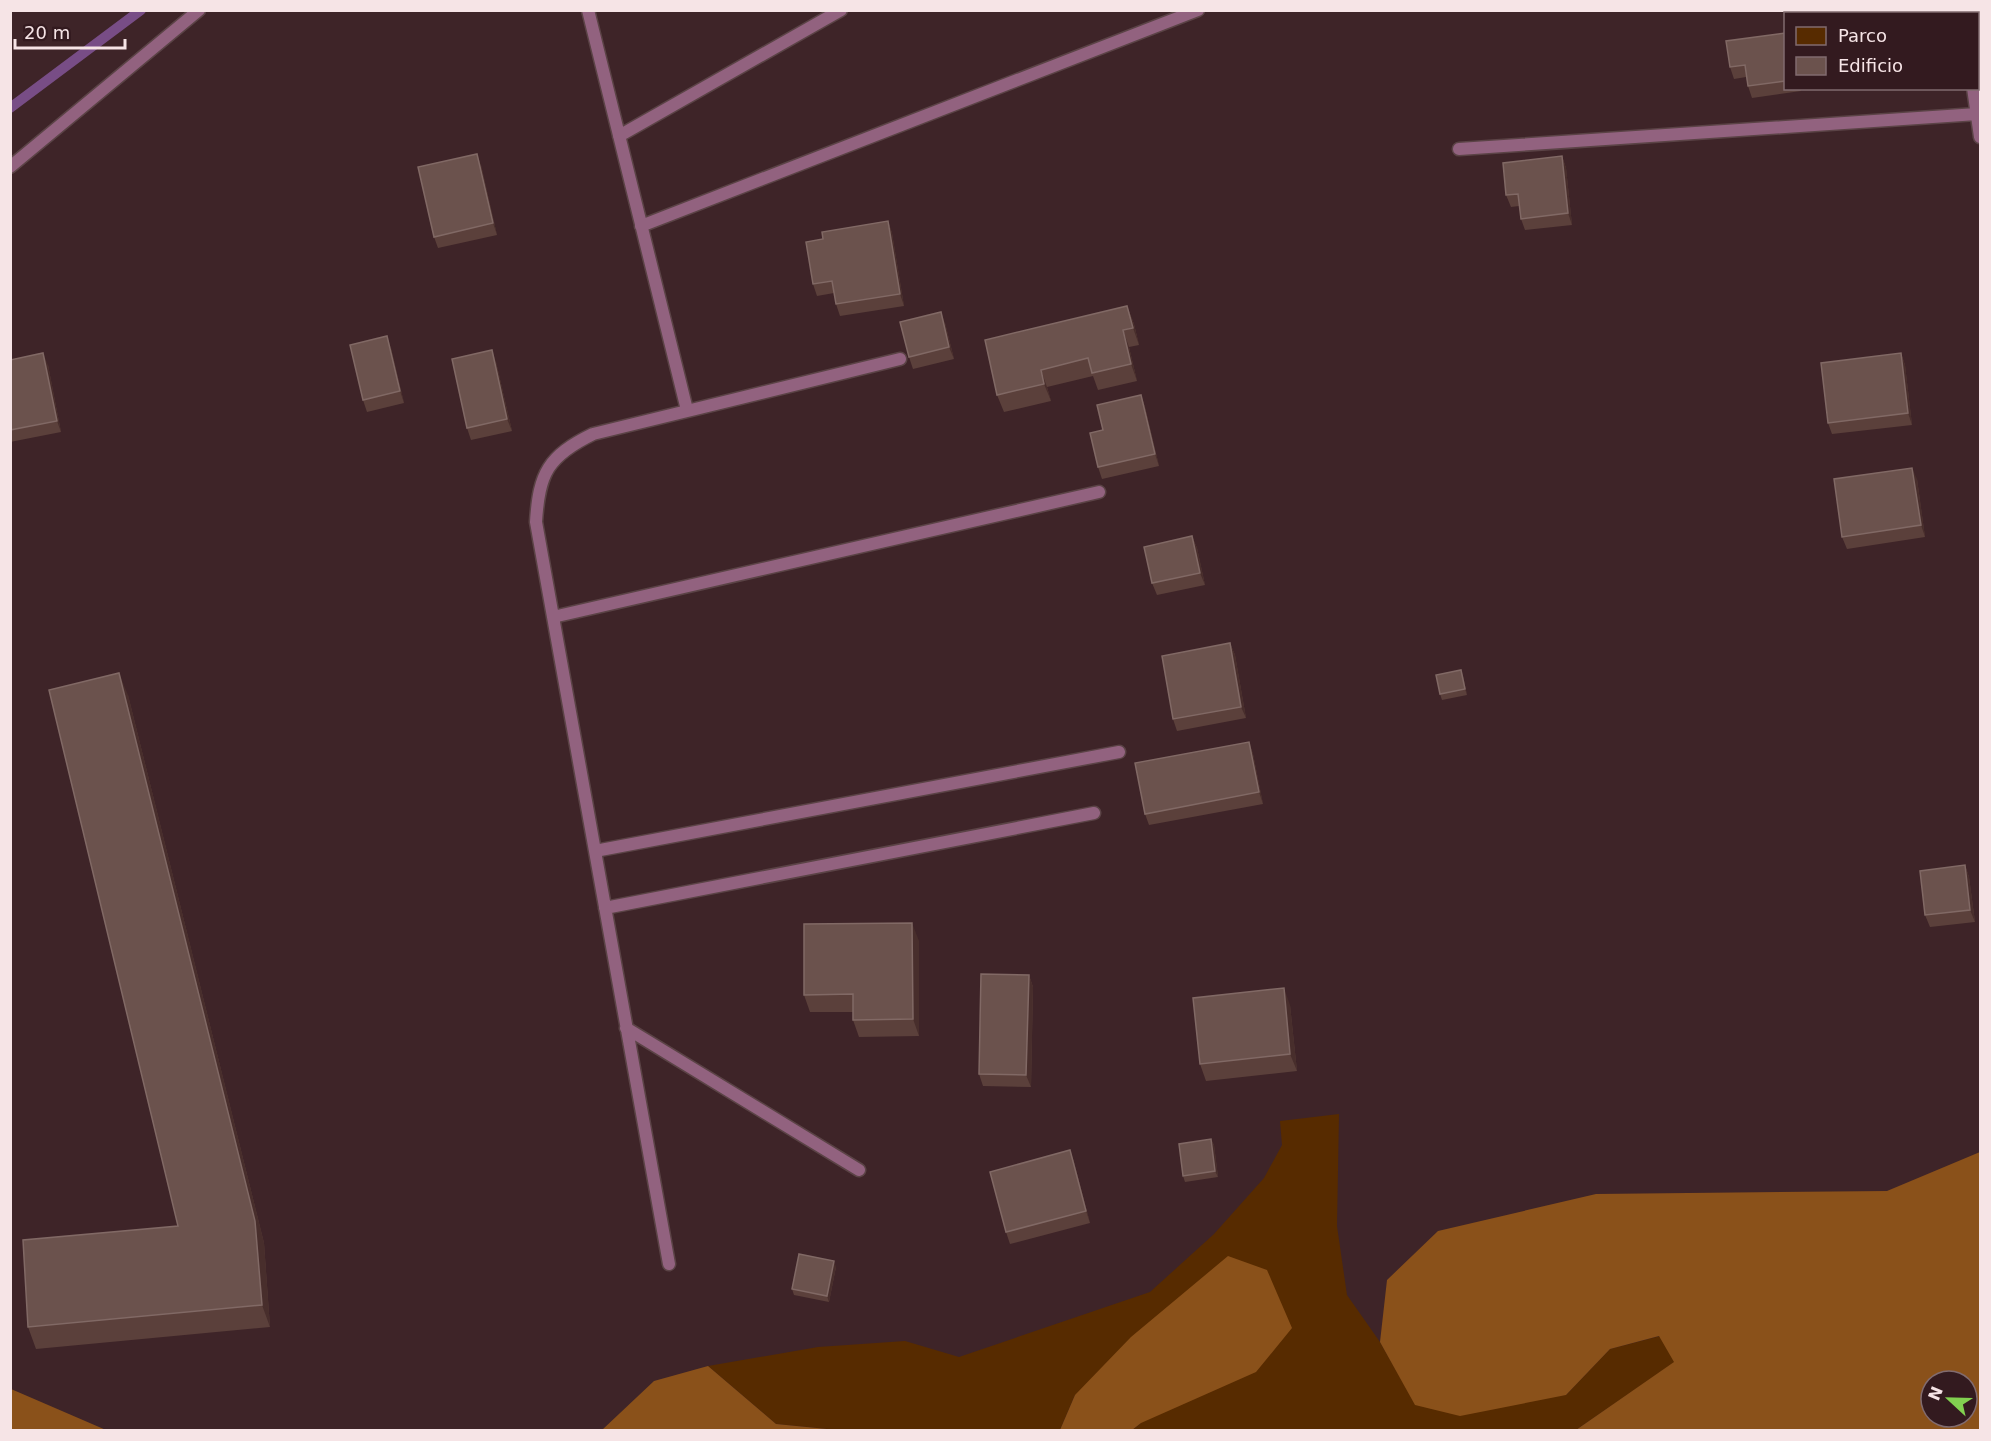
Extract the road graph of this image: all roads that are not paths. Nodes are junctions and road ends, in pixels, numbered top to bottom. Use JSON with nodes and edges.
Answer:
{"nodes":[{"id":1,"x":199,"y":10,"type":"edge"},
{"id":2,"x":588,"y":10,"type":"edge"},
{"id":3,"x":841,"y":10,"type":"edge"},
{"id":4,"x":1198,"y":10,"type":"edge"},
{"id":5,"x":1973,"y":90,"type":"edge"},
{"id":6,"x":1977,"y":114,"type":"junction"},
{"id":7,"x":619,"y":136,"type":"junction"},
{"id":8,"x":1980,"y":137,"type":"edge"},
{"id":9,"x":1459,"y":149,"type":"dead end"},
{"id":10,"x":10,"y":167,"type":"edge"},
{"id":11,"x":641,"y":226,"type":"junction"},
{"id":12,"x":900,"y":359,"type":"dead end"},
{"id":13,"x":687,"y":410,"type":"junction"},
{"id":14,"x":1099,"y":492,"type":"dead end"},
{"id":15,"x":553,"y":617,"type":"junction"},
{"id":16,"x":1119,"y":752,"type":"dead end"},
{"id":17,"x":1094,"y":813,"type":"dead end"},
{"id":18,"x":595,"y":851,"type":"junction"},
{"id":19,"x":605,"y":908,"type":"junction"},
{"id":20,"x":626,"y":1028,"type":"junction"},
{"id":21,"x":859,"y":1170,"type":"dead end"},
{"id":22,"x":669,"y":1264,"type":"dead end"}],
"edges":[{"from":1,"to":10,"type":"lane"},
{"from":2,"to":7,"type":"lane"},
{"from":3,"to":7,"type":"lane"},
{"from":4,"to":11,"type":"lane"},
{"from":5,"to":6,"type":"lane"},
{"from":6,"to":8,"type":"lane"},
{"from":6,"to":9,"type":"lane"},
{"from":7,"to":11,"type":"lane"},
{"from":11,"to":13,"type":"lane"},
{"from":12,"to":13,"type":"lane"},
{"from":13,"to":15,"type":"lane"},
{"from":14,"to":15,"type":"lane"},
{"from":15,"to":18,"type":"lane"},
{"from":16,"to":18,"type":"lane"},
{"from":17,"to":19,"type":"lane"},
{"from":18,"to":19,"type":"lane"},
{"from":19,"to":20,"type":"lane"},
{"from":20,"to":21,"type":"lane"},
{"from":20,"to":22,"type":"lane"}]}
